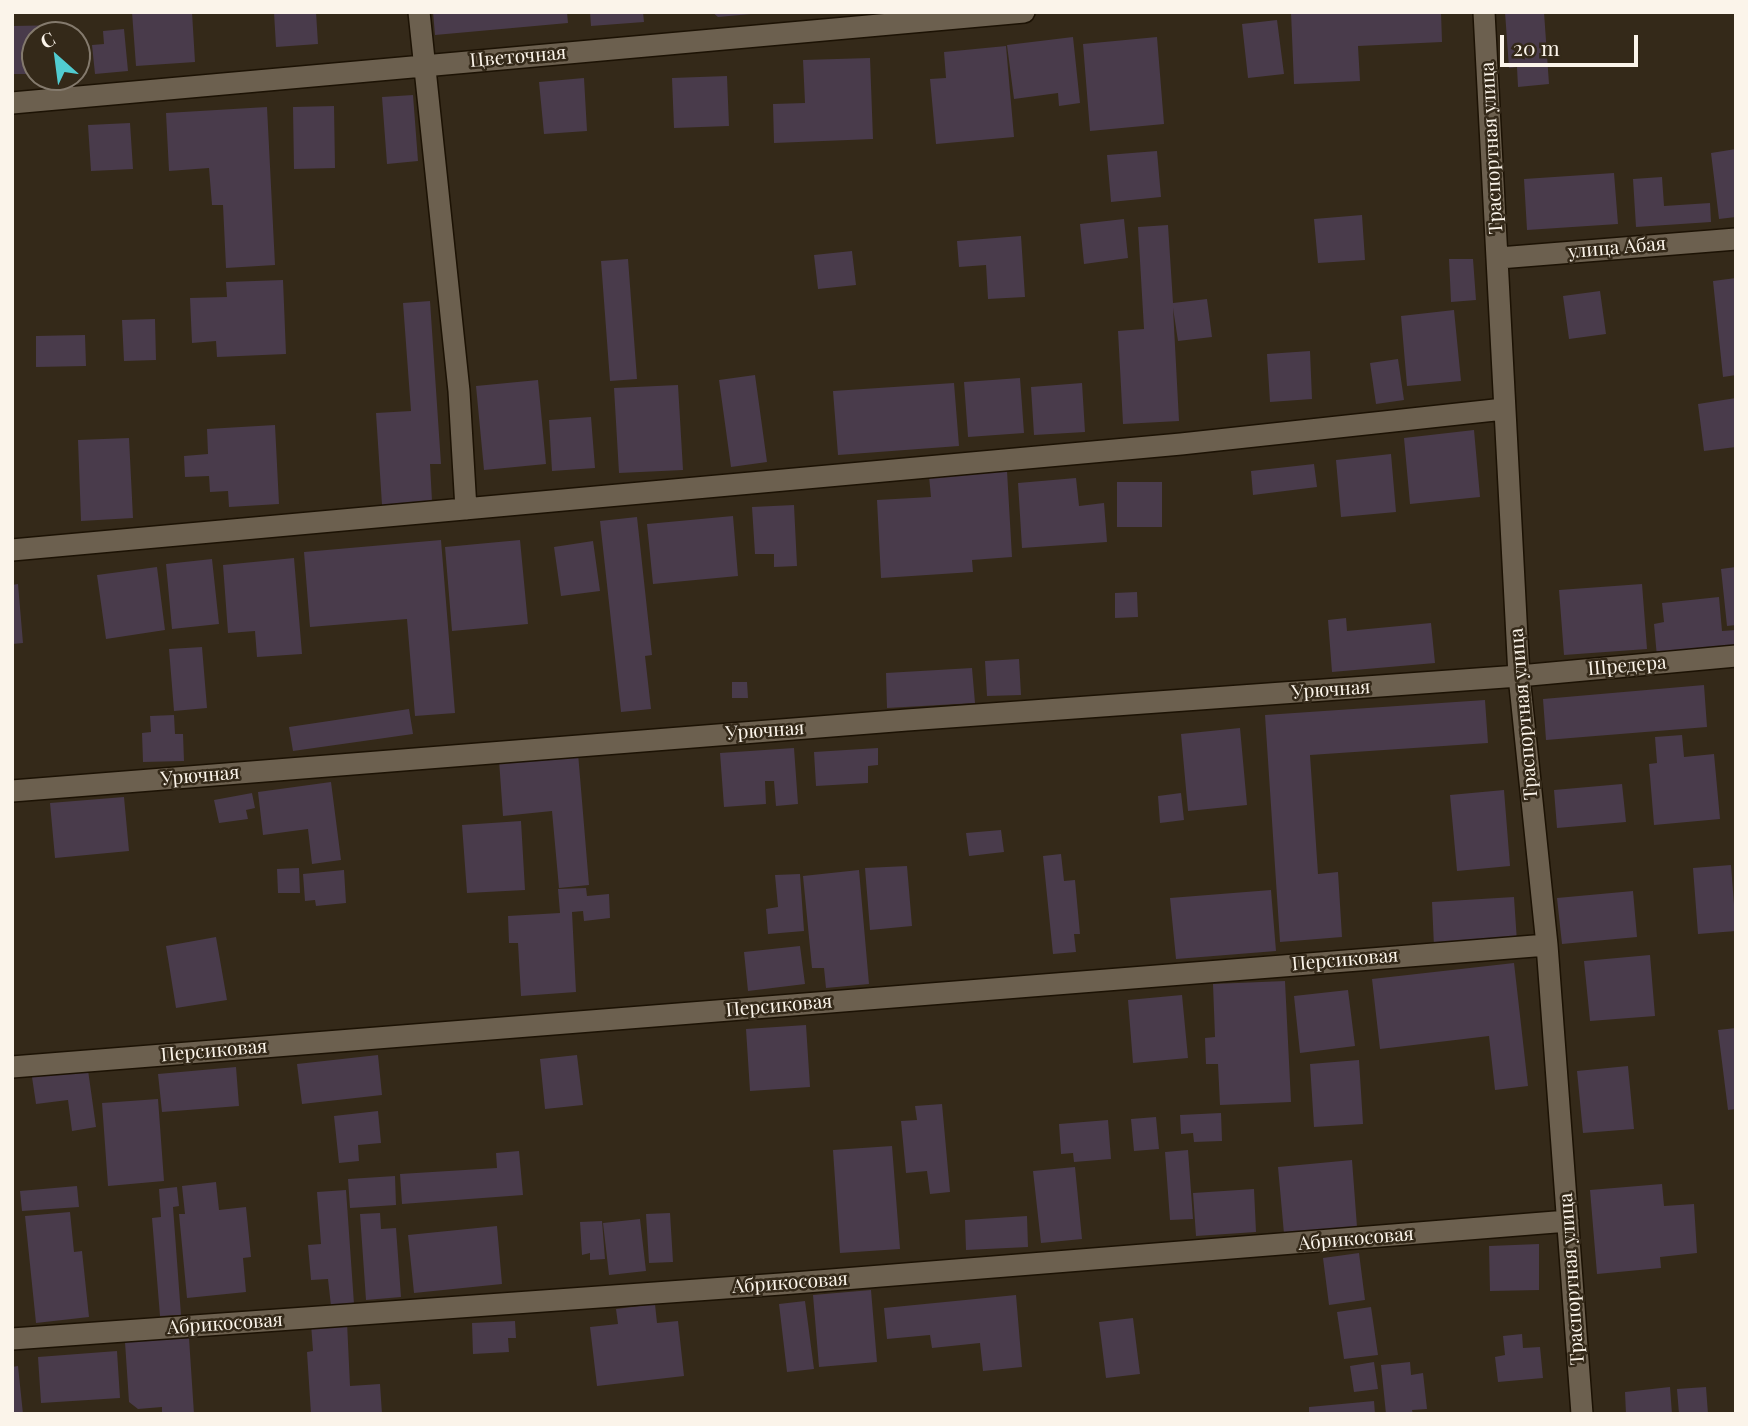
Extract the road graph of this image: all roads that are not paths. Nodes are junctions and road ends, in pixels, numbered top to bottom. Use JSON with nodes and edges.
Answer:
{"nodes":[{"id":1,"x":419,"y":12,"type":"edge"},
{"id":2,"x":1024,"y":12,"type":"edge"},
{"id":3,"x":1484,"y":12,"type":"edge"},
{"id":4,"x":425,"y":65,"type":"junction"},
{"id":5,"x":12,"y":103,"type":"edge"},
{"id":6,"x":1736,"y":239,"type":"edge"},
{"id":7,"x":1499,"y":258,"type":"junction"},
{"id":8,"x":1504,"y":409,"type":"junction"},
{"id":9,"x":466,"y":509,"type":"junction"},
{"id":10,"x":12,"y":550,"type":"edge"},
{"id":11,"x":1736,"y":656,"type":"edge"},
{"id":12,"x":1518,"y":676,"type":"junction"},
{"id":13,"x":12,"y":791,"type":"edge"},
{"id":14,"x":1547,"y":945,"type":"junction"},
{"id":15,"x":12,"y":1067,"type":"edge"},
{"id":16,"x":1568,"y":1221,"type":"junction"},
{"id":17,"x":12,"y":1339,"type":"edge"},
{"id":18,"x":1582,"y":1414,"type":"edge"}],
"edges":[{"from":1,"to":4,"type":"street"},
{"from":2,"to":4,"type":"street","name":"Цветочная"},
{"from":3,"to":7,"type":"street","name":"Траспортная улица"},
{"from":4,"to":5,"type":"street","name":"Цветочная"},
{"from":4,"to":9,"type":"street"},
{"from":6,"to":7,"type":"street","name":"улица Абая"},
{"from":7,"to":8,"type":"street","name":"Траспортная улица"},
{"from":8,"to":9,"type":"street"},
{"from":8,"to":12,"type":"street","name":"Траспортная улица"},
{"from":9,"to":10,"type":"street"},
{"from":11,"to":12,"type":"street","name":"Шредера"},
{"from":12,"to":13,"type":"street","name":"Урючная"},
{"from":12,"to":14,"type":"street","name":"Траспортная улица"},
{"from":14,"to":15,"type":"street","name":"Персиковая"},
{"from":14,"to":16,"type":"street","name":"Траспортная улица"},
{"from":16,"to":17,"type":"street","name":"Абрикосовая"},
{"from":16,"to":18,"type":"street","name":"Траспортная улица"}]}
